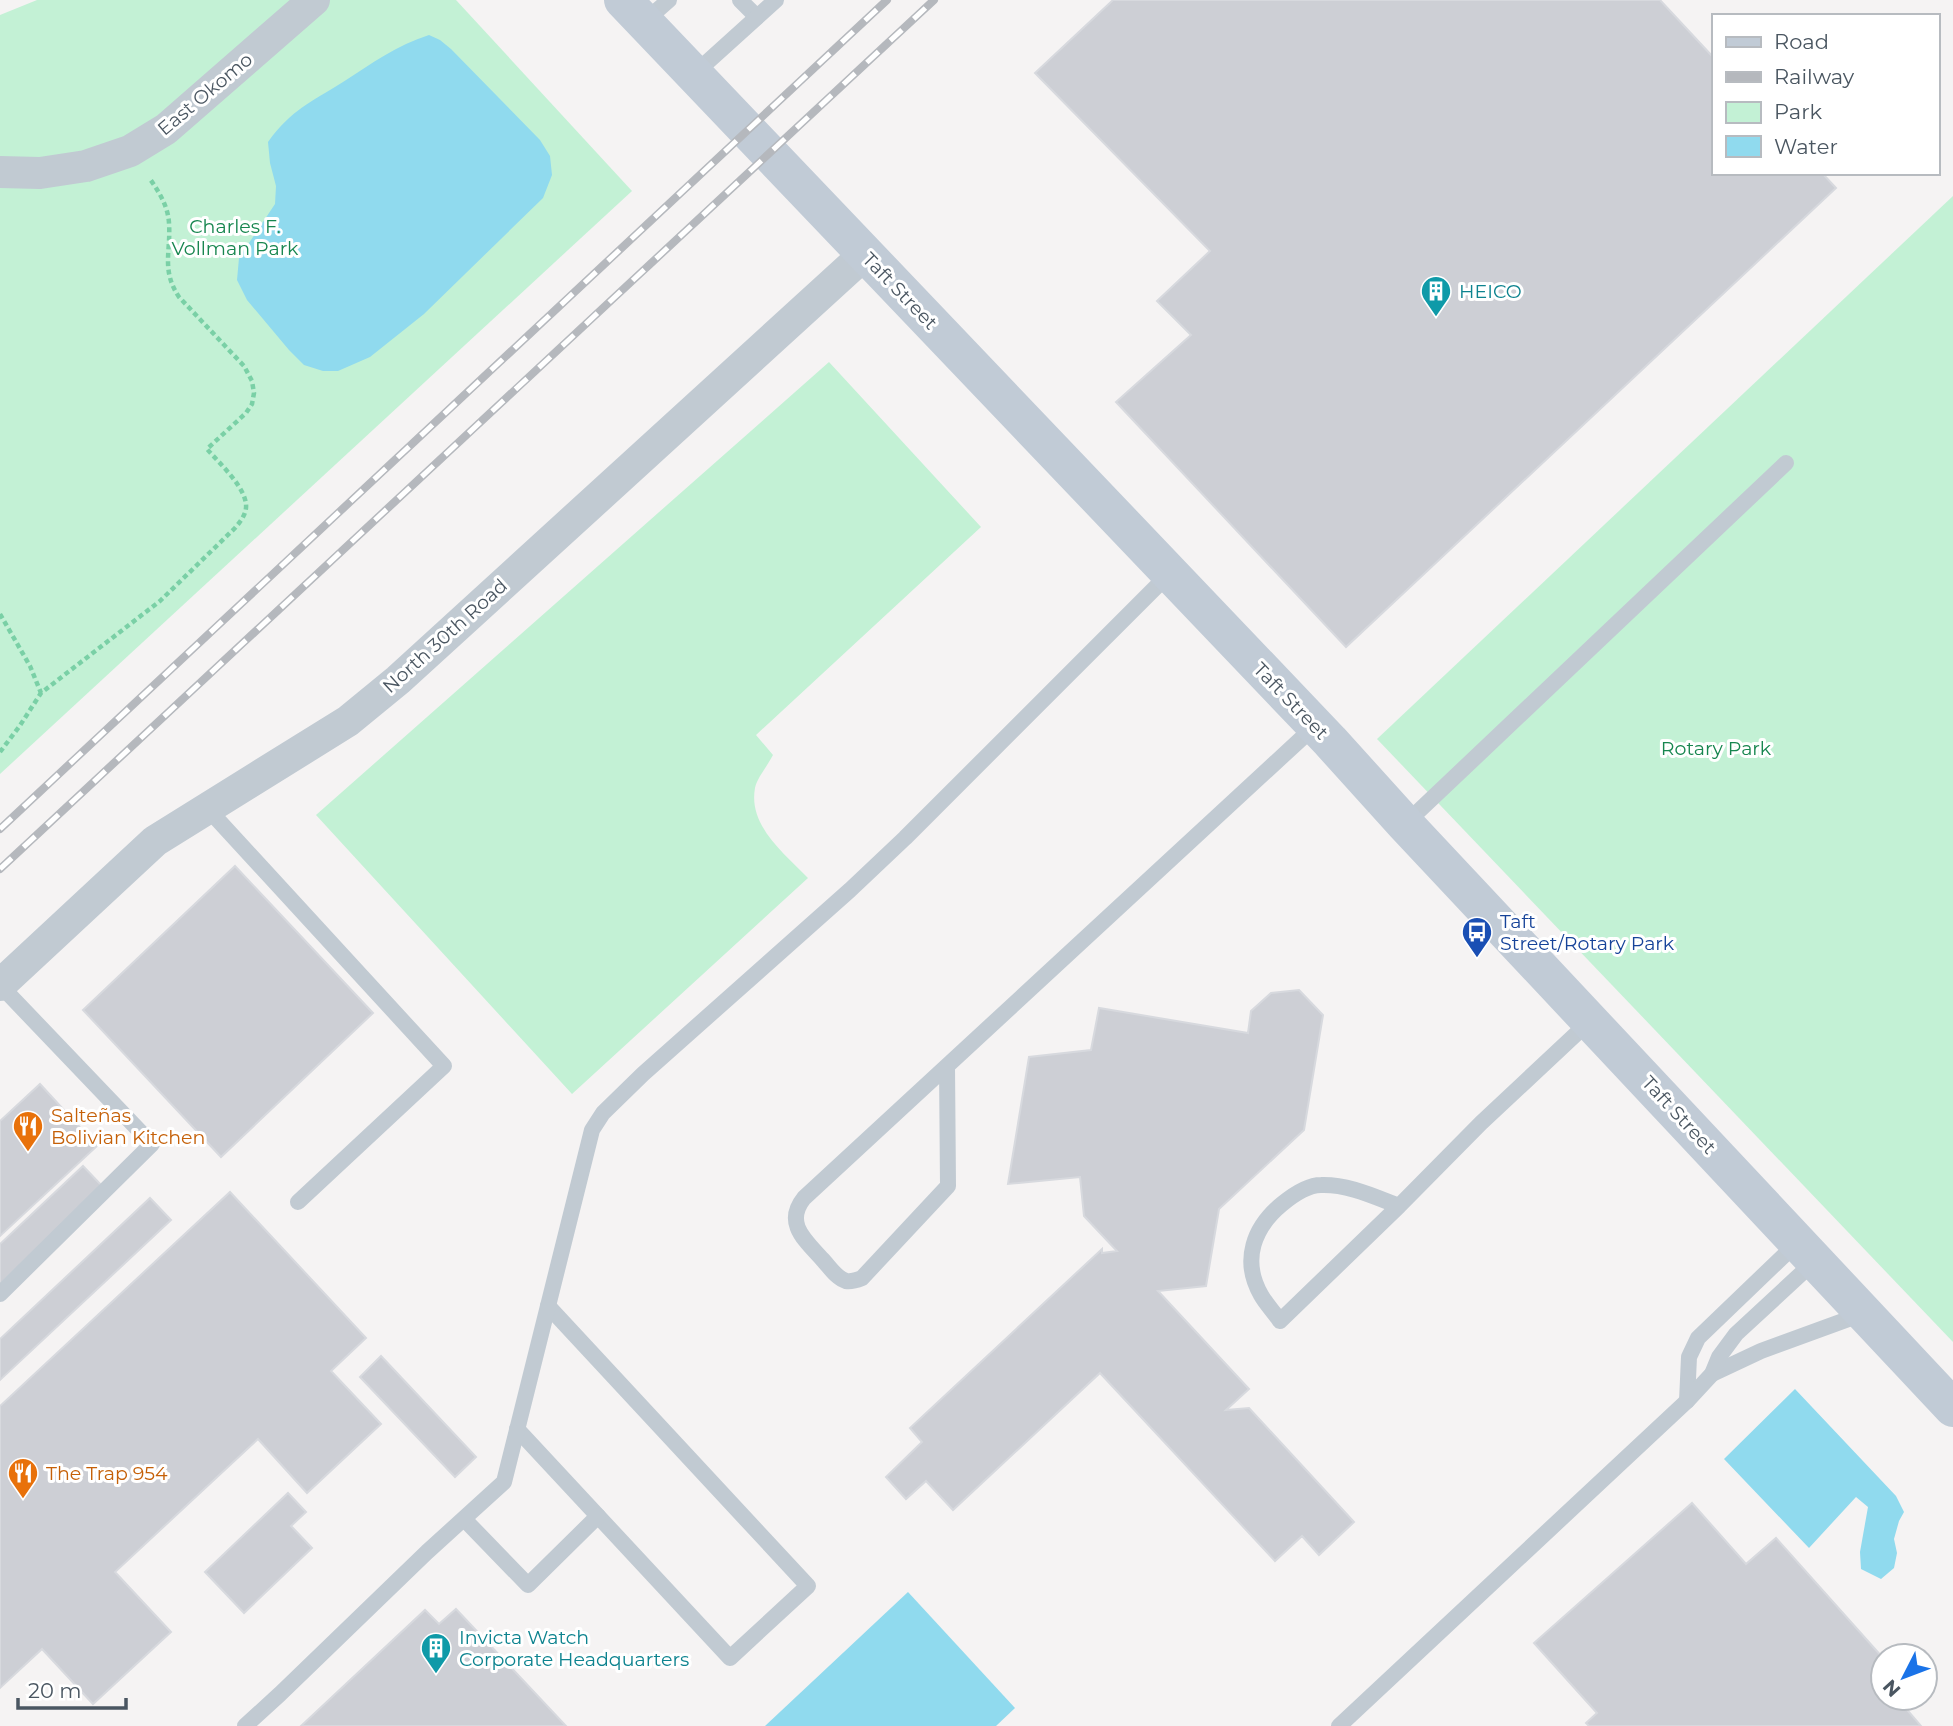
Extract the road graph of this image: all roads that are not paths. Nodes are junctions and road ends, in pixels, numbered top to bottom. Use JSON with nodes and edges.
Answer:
{"nodes":[{"id":1,"x":314,"y":0,"type":"edge"},
{"id":2,"x":740,"y":0,"type":"edge"},
{"id":3,"x":776,"y":0,"type":"edge"},
{"id":4,"x":645,"y":7,"type":"edge"},
{"id":5,"x":757,"y":17,"type":"junction"},
{"id":6,"x":693,"y":75,"type":"junction"},
{"id":7,"x":0,"y":172,"type":"edge"},
{"id":8,"x":864,"y":254,"type":"junction"},
{"id":9,"x":1786,"y":463,"type":"dead end"},
{"id":10,"x":1170,"y":573,"type":"junction"},
{"id":11,"x":1315,"y":726,"type":"junction"},
{"id":12,"x":207,"y":808,"type":"junction"},
{"id":13,"x":1405,"y":824,"type":"junction"},
{"id":14,"x":0,"y":985,"type":"edge"},
{"id":15,"x":1590,"y":1021,"type":"junction"},
{"id":16,"x":947,"y":1066,"type":"junction"},
{"id":17,"x":298,"y":1202,"type":"dead end"},
{"id":18,"x":1399,"y":1206,"type":"junction"},
{"id":19,"x":1807,"y":1251,"type":"junction"},
{"id":20,"x":0,"y":1294,"type":"edge"},
{"id":21,"x":548,"y":1306,"type":"junction"},
{"id":22,"x":1865,"y":1313,"type":"junction"},
{"id":23,"x":1712,"y":1374,"type":"junction"},
{"id":24,"x":1687,"y":1402,"type":"junction"},
{"id":25,"x":1953,"y":1408,"type":"edge"},
{"id":26,"x":517,"y":1429,"type":"junction"},
{"id":27,"x":598,"y":1516,"type":"junction"},
{"id":28,"x":464,"y":1519,"type":"junction"},
{"id":29,"x":245,"y":1726,"type":"edge"},
{"id":30,"x":1339,"y":1726,"type":"edge"}],
"edges":[{"from":1,"to":7,"type":"street","name":"East Okomo"},
{"from":2,"to":5,"type":"lane"},
{"from":3,"to":5,"type":"lane"},
{"from":4,"to":6,"type":"street","name":"Taft Street"},
{"from":5,"to":6,"type":"lane"},
{"from":6,"to":8,"type":"street","name":"Taft Street"},
{"from":8,"to":10,"type":"street","name":"Taft Street"},
{"from":8,"to":12,"type":"street","name":"North 30th Road"},
{"from":9,"to":13,"type":"lane"},
{"from":10,"to":11,"type":"street","name":"Taft Street"},
{"from":10,"to":21,"type":"lane"},
{"from":11,"to":13,"type":"street","name":"Taft Street"},
{"from":11,"to":16,"type":"lane"},
{"from":12,"to":14,"type":"street","name":"North 30th Road"},
{"from":12,"to":17,"type":"lane"},
{"from":13,"to":15,"type":"street","name":"Taft Street"},
{"from":14,"to":20,"type":"lane"},
{"from":15,"to":18,"type":"lane"},
{"from":15,"to":19,"type":"street","name":"Taft Street"},
{"from":16,"to":16,"type":"lane"},
{"from":18,"to":18,"type":"lane"},
{"from":19,"to":22,"type":"street","name":"Taft Street"},
{"from":19,"to":23,"type":"lane"},
{"from":19,"to":24,"type":"lane"},
{"from":21,"to":26,"type":"lane"},
{"from":21,"to":27,"type":"lane"},
{"from":22,"to":23,"type":"lane"},
{"from":22,"to":25,"type":"street","name":"Taft Street"},
{"from":23,"to":24,"type":"lane"},
{"from":24,"to":30,"type":"lane"},
{"from":26,"to":27,"type":"lane"},
{"from":26,"to":28,"type":"lane"},
{"from":27,"to":28,"type":"lane"},
{"from":28,"to":29,"type":"lane"}]}
